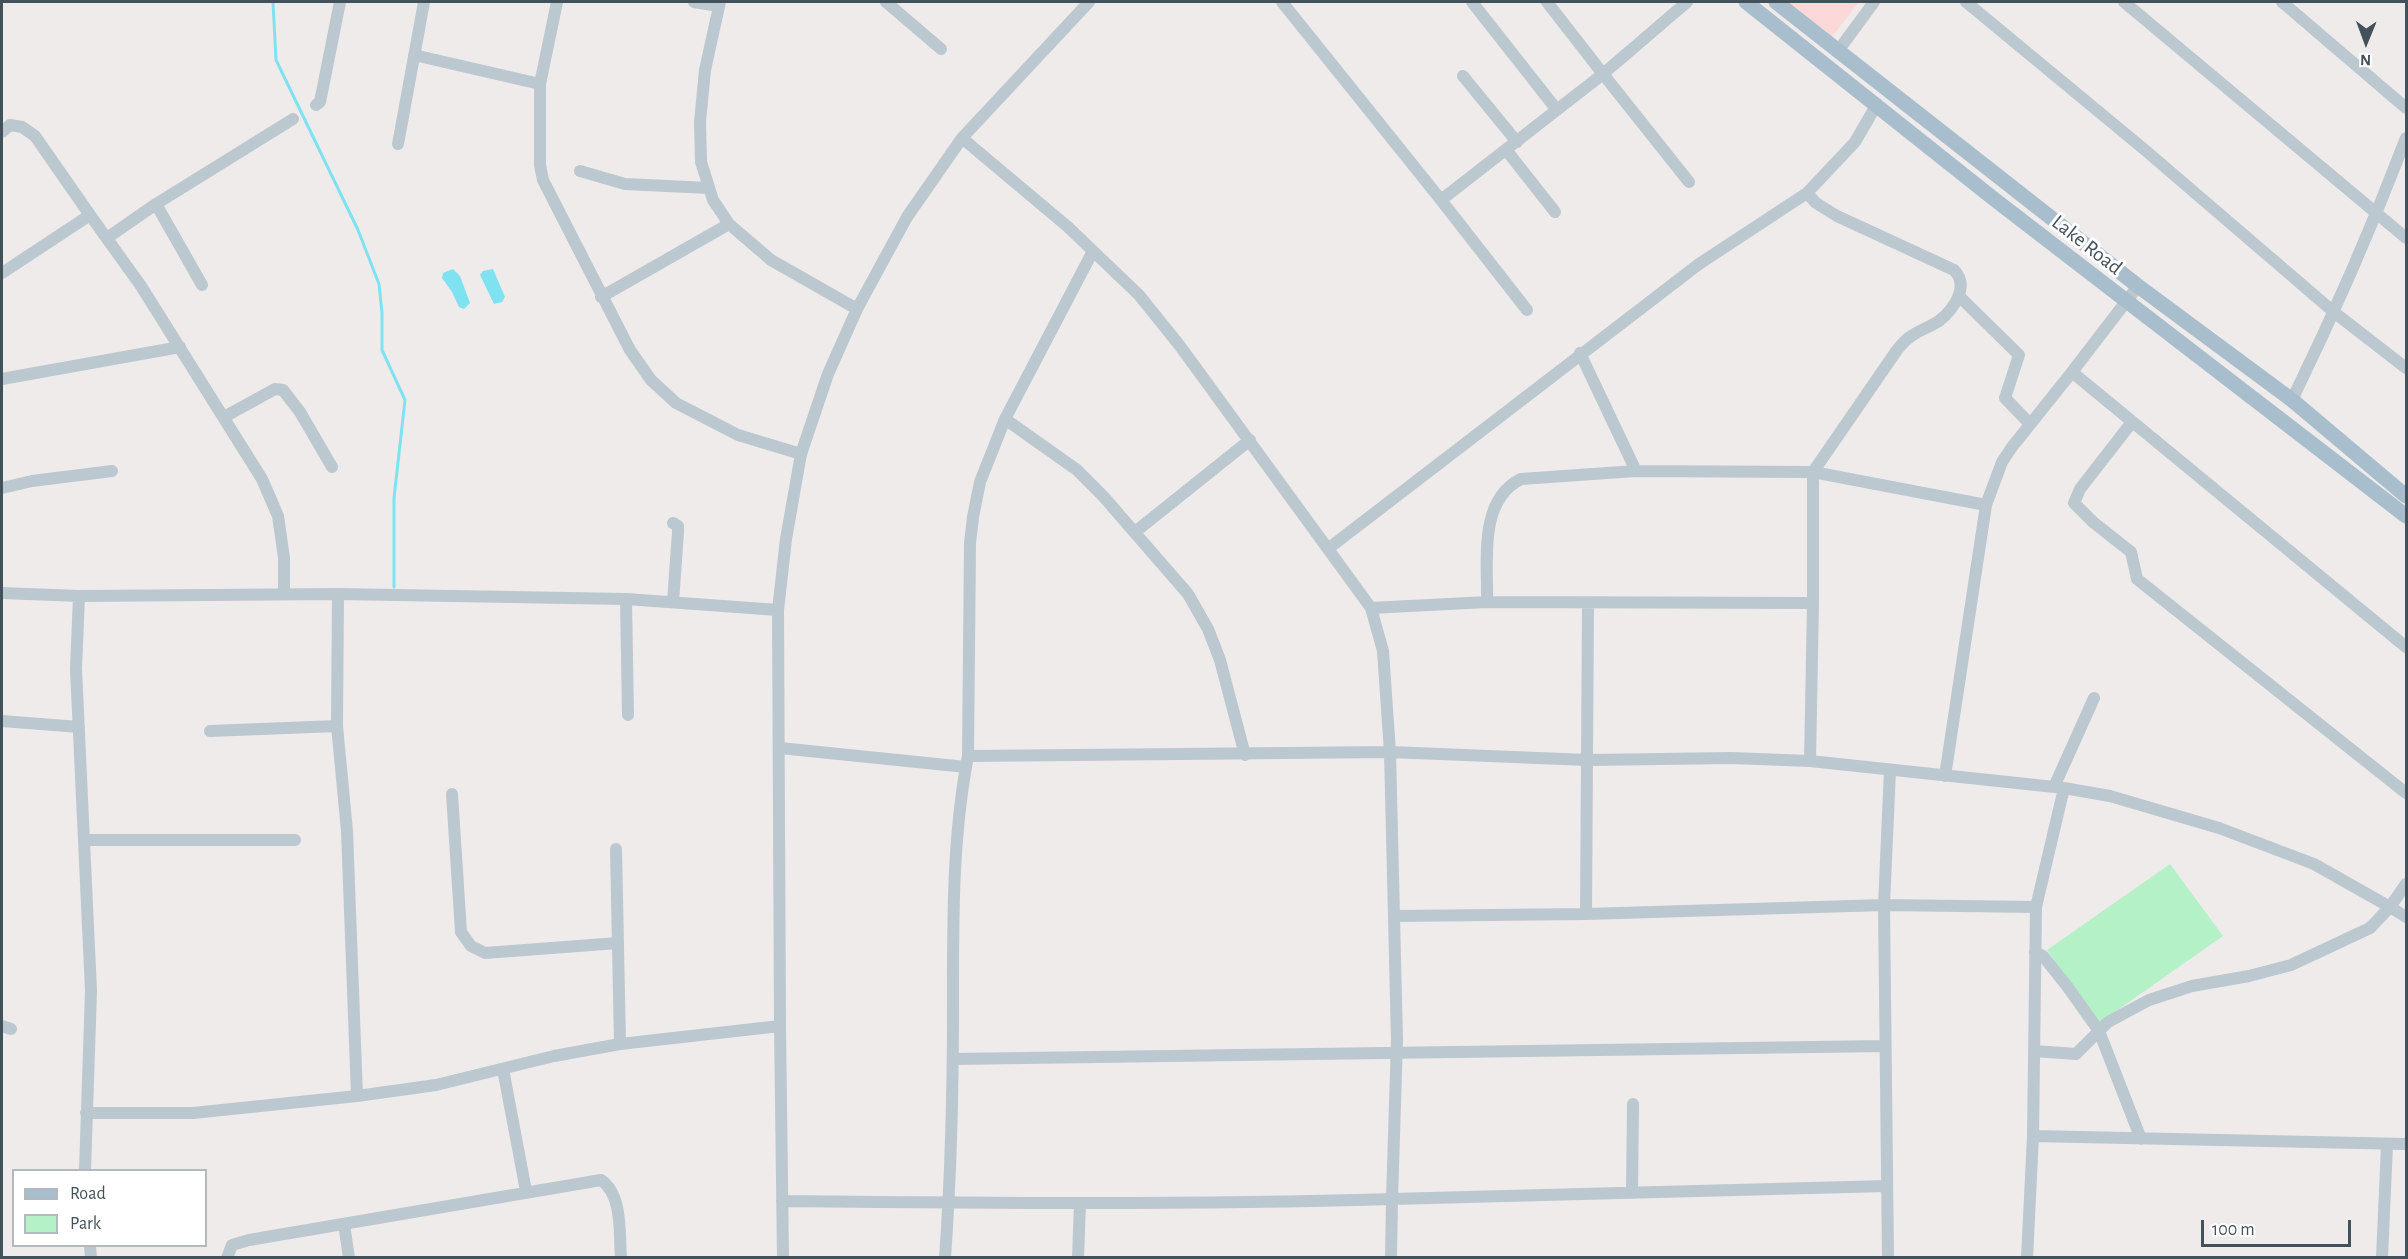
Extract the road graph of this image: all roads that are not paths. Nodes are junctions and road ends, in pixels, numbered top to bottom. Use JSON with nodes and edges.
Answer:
{"nodes":[{"id":1,"x":340,"y":2,"type":"edge"},
{"id":2,"x":424,"y":2,"type":"edge"},
{"id":3,"x":556,"y":2,"type":"edge"},
{"id":4,"x":694,"y":2,"type":"edge"},
{"id":5,"x":886,"y":2,"type":"edge"},
{"id":6,"x":1089,"y":2,"type":"edge"},
{"id":7,"x":1282,"y":2,"type":"edge"},
{"id":8,"x":1472,"y":2,"type":"edge"},
{"id":9,"x":1547,"y":2,"type":"edge"},
{"id":10,"x":1686,"y":2,"type":"edge"},
{"id":11,"x":1746,"y":2,"type":"edge"},
{"id":12,"x":1776,"y":2,"type":"edge"},
{"id":13,"x":1874,"y":2,"type":"edge"},
{"id":14,"x":1966,"y":2,"type":"edge"},
{"id":15,"x":2124,"y":2,"type":"edge"},
{"id":16,"x":2282,"y":2,"type":"edge"},
{"id":17,"x":720,"y":4,"type":"edge"},
{"id":18,"x":941,"y":49,"type":"dead end"},
{"id":19,"x":1838,"y":51,"type":"junction"},
{"id":20,"x":414,"y":55,"type":"junction"},
{"id":21,"x":1603,"y":74,"type":"junction"},
{"id":22,"x":1463,"y":76,"type":"dead end"},
{"id":23,"x":540,"y":84,"type":"junction"},
{"id":24,"x":1877,"y":104,"type":"junction"},
{"id":25,"x":316,"y":105,"type":"dead end"},
{"id":26,"x":2406,"y":108,"type":"edge"},
{"id":27,"x":1557,"y":110,"type":"junction"},
{"id":28,"x":294,"y":119,"type":"dead end"},
{"id":29,"x":4,"y":125,"type":"edge"},
{"id":30,"x":962,"y":138,"type":"junction"},
{"id":31,"x":2406,"y":138,"type":"edge"},
{"id":32,"x":398,"y":144,"type":"dead end"},
{"id":33,"x":1512,"y":146,"type":"junction"},
{"id":34,"x":580,"y":171,"type":"dead end"},
{"id":35,"x":1689,"y":182,"type":"dead end"},
{"id":36,"x":709,"y":188,"type":"junction"},
{"id":37,"x":1807,"y":193,"type":"junction"},
{"id":38,"x":1441,"y":200,"type":"junction"},
{"id":39,"x":156,"y":204,"type":"junction"},
{"id":40,"x":1555,"y":212,"type":"dead end"},
{"id":41,"x":2378,"y":214,"type":"junction"},
{"id":42,"x":90,"y":215,"type":"junction"},
{"id":43,"x":729,"y":224,"type":"junction"},
{"id":44,"x":107,"y":237,"type":"junction"},
{"id":45,"x":2406,"y":238,"type":"edge"},
{"id":46,"x":1093,"y":251,"type":"junction"},
{"id":47,"x":2,"y":273,"type":"edge"},
{"id":48,"x":202,"y":285,"type":"dead end"},
{"id":49,"x":2138,"y":286,"type":"junction"},
{"id":50,"x":1959,"y":296,"type":"junction"},
{"id":51,"x":602,"y":297,"type":"junction"},
{"id":52,"x":2126,"y":301,"type":"junction"},
{"id":53,"x":857,"y":309,"type":"junction"},
{"id":54,"x":1527,"y":310,"type":"dead end"},
{"id":55,"x":2335,"y":313,"type":"junction"},
{"id":56,"x":180,"y":346,"type":"junction"},
{"id":57,"x":1580,"y":353,"type":"junction"},
{"id":58,"x":2406,"y":368,"type":"edge"},
{"id":59,"x":2072,"y":372,"type":"junction"},
{"id":60,"x":2,"y":379,"type":"edge"},
{"id":61,"x":2292,"y":400,"type":"junction"},
{"id":62,"x":224,"y":417,"type":"junction"},
{"id":63,"x":1005,"y":419,"type":"junction"},
{"id":64,"x":2132,"y":422,"type":"junction"},
{"id":65,"x":2030,"y":424,"type":"junction"},
{"id":66,"x":1250,"y":441,"type":"junction"},
{"id":67,"x":801,"y":454,"type":"junction"},
{"id":68,"x":332,"y":467,"type":"dead end"},
{"id":69,"x":112,"y":471,"type":"dead end"},
{"id":70,"x":1636,"y":471,"type":"junction"},
{"id":71,"x":1813,"y":472,"type":"junction"},
{"id":72,"x":2,"y":488,"type":"edge"},
{"id":73,"x":2406,"y":496,"type":"edge"},
{"id":74,"x":1986,"y":505,"type":"junction"},
{"id":75,"x":2406,"y":516,"type":"edge"},
{"id":76,"x":674,"y":523,"type":"dead end"},
{"id":77,"x":1135,"y":532,"type":"junction"},
{"id":78,"x":1329,"y":548,"type":"junction"},
{"id":79,"x":2,"y":593,"type":"edge"},
{"id":80,"x":284,"y":594,"type":"junction"},
{"id":81,"x":338,"y":594,"type":"junction"},
{"id":82,"x":79,"y":596,"type":"junction"},
{"id":83,"x":626,"y":600,"type":"junction"},
{"id":84,"x":673,"y":602,"type":"junction"},
{"id":85,"x":1487,"y":602,"type":"junction"},
{"id":86,"x":1588,"y":603,"type":"junction"},
{"id":87,"x":1814,"y":603,"type":"junction"},
{"id":88,"x":1371,"y":608,"type":"junction"},
{"id":89,"x":778,"y":610,"type":"junction"},
{"id":90,"x":2406,"y":647,"type":"edge"},
{"id":91,"x":2094,"y":698,"type":"dead end"},
{"id":92,"x":628,"y":716,"type":"dead end"},
{"id":93,"x":2,"y":721,"type":"edge"},
{"id":94,"x":337,"y":726,"type":"junction"},
{"id":95,"x":79,"y":727,"type":"junction"},
{"id":96,"x":210,"y":731,"type":"dead end"},
{"id":97,"x":780,"y":748,"type":"junction"},
{"id":98,"x":1389,"y":752,"type":"junction"},
{"id":99,"x":1245,"y":755,"type":"junction"},
{"id":100,"x":1588,"y":760,"type":"junction"},
{"id":101,"x":1810,"y":760,"type":"junction"},
{"id":102,"x":967,"y":761,"type":"junction"},
{"id":103,"x":1890,"y":770,"type":"junction"},
{"id":104,"x":1945,"y":776,"type":"junction"},
{"id":105,"x":2059,"y":788,"type":"junction"},
{"id":106,"x":2406,"y":793,"type":"edge"},
{"id":107,"x":452,"y":794,"type":"dead end"},
{"id":108,"x":84,"y":840,"type":"junction"},
{"id":109,"x":295,"y":840,"type":"dead end"},
{"id":110,"x":616,"y":849,"type":"dead end"},
{"id":111,"x":2406,"y":884,"type":"edge"},
{"id":112,"x":1884,"y":905,"type":"junction"},
{"id":113,"x":2036,"y":907,"type":"junction"},
{"id":114,"x":2390,"y":907,"type":"junction"},
{"id":115,"x":1586,"y":914,"type":"junction"},
{"id":116,"x":1395,"y":916,"type":"junction"},
{"id":117,"x":2406,"y":917,"type":"edge"},
{"id":118,"x":618,"y":943,"type":"junction"},
{"id":119,"x":2035,"y":952,"type":"junction"},
{"id":120,"x":780,"y":1026,"type":"junction"},
{"id":121,"x":2099,"y":1031,"type":"junction"},
{"id":122,"x":620,"y":1044,"type":"junction"},
{"id":123,"x":1885,"y":1046,"type":"junction"},
{"id":124,"x":1397,"y":1051,"type":"junction"},
{"id":125,"x":2034,"y":1051,"type":"junction"},
{"id":126,"x":953,"y":1059,"type":"junction"},
{"id":127,"x":503,"y":1069,"type":"junction"},
{"id":128,"x":357,"y":1096,"type":"junction"},
{"id":129,"x":1633,"y":1104,"type":"dead end"},
{"id":130,"x":86,"y":1113,"type":"junction"},
{"id":131,"x":2033,"y":1136,"type":"junction"},
{"id":132,"x":2141,"y":1139,"type":"junction"},
{"id":133,"x":2406,"y":1144,"type":"edge"},
{"id":134,"x":2387,"y":1145,"type":"junction"},
{"id":135,"x":85,"y":1169,"type":"edge"},
{"id":136,"x":1887,"y":1186,"type":"junction"},
{"id":137,"x":526,"y":1191,"type":"junction"},
{"id":138,"x":1632,"y":1193,"type":"junction"},
{"id":139,"x":1392,"y":1199,"type":"junction"},
{"id":140,"x":782,"y":1201,"type":"junction"},
{"id":141,"x":949,"y":1202,"type":"junction"},
{"id":142,"x":1080,"y":1203,"type":"junction"},
{"id":143,"x":344,"y":1224,"type":"junction"},
{"id":144,"x":226,"y":1257,"type":"edge"},
{"id":145,"x":349,"y":1257,"type":"edge"},
{"id":146,"x":621,"y":1257,"type":"edge"},
{"id":147,"x":783,"y":1257,"type":"edge"},
{"id":148,"x":945,"y":1257,"type":"edge"},
{"id":149,"x":1078,"y":1257,"type":"edge"},
{"id":150,"x":1391,"y":1257,"type":"edge"},
{"id":151,"x":1888,"y":1257,"type":"edge"},
{"id":152,"x":2027,"y":1257,"type":"edge"},
{"id":153,"x":2382,"y":1257,"type":"edge"}],
"edges":[{"from":1,"to":25,"type":"street"},
{"from":2,"to":20,"type":"street"},
{"from":3,"to":23,"type":"street"},
{"from":4,"to":17,"type":"street"},
{"from":5,"to":18,"type":"street"},
{"from":6,"to":30,"type":"street"},
{"from":7,"to":38,"type":"street"},
{"from":8,"to":27,"type":"street"},
{"from":9,"to":21,"type":"street"},
{"from":10,"to":21,"type":"street"},
{"from":11,"to":24,"type":"main road","name":"Lake Road"},
{"from":12,"to":19,"type":"main road","name":"Lake Road"},
{"from":13,"to":19,"type":"street"},
{"from":14,"to":55,"type":"street"},
{"from":15,"to":41,"type":"street"},
{"from":16,"to":26,"type":"street"},
{"from":17,"to":36,"type":"street"},
{"from":19,"to":49,"type":"main road","name":"Lake Road"},
{"from":20,"to":23,"type":"street"},
{"from":20,"to":32,"type":"street"},
{"from":21,"to":27,"type":"street"},
{"from":21,"to":35,"type":"street"},
{"from":22,"to":33,"type":"street"},
{"from":23,"to":51,"type":"street"},
{"from":24,"to":37,"type":"street"},
{"from":24,"to":52,"type":"main road","name":"Lake Road"},
{"from":27,"to":33,"type":"street"},
{"from":28,"to":39,"type":"street"},
{"from":29,"to":42,"type":"street"},
{"from":30,"to":46,"type":"street"},
{"from":30,"to":53,"type":"street"},
{"from":31,"to":41,"type":"street"},
{"from":33,"to":38,"type":"street"},
{"from":33,"to":40,"type":"street"},
{"from":34,"to":36,"type":"street"},
{"from":36,"to":43,"type":"street"},
{"from":37,"to":50,"type":"street"},
{"from":37,"to":57,"type":"street"},
{"from":38,"to":54,"type":"street"},
{"from":39,"to":44,"type":"street"},
{"from":39,"to":48,"type":"street"},
{"from":41,"to":45,"type":"street"},
{"from":41,"to":55,"type":"street"},
{"from":42,"to":44,"type":"street"},
{"from":42,"to":47,"type":"street"},
{"from":43,"to":51,"type":"street"},
{"from":43,"to":53,"type":"street"},
{"from":44,"to":56,"type":"street"},
{"from":46,"to":63,"type":"street"},
{"from":46,"to":66,"type":"street"},
{"from":49,"to":52,"type":"street"},
{"from":49,"to":61,"type":"main road","name":"Lake Road"},
{"from":50,"to":65,"type":"street"},
{"from":50,"to":71,"type":"street"},
{"from":51,"to":67,"type":"street"},
{"from":52,"to":59,"type":"street"},
{"from":52,"to":75,"type":"main road","name":"Lake Road"},
{"from":53,"to":67,"type":"street"},
{"from":55,"to":58,"type":"street"},
{"from":55,"to":61,"type":"street"},
{"from":56,"to":60,"type":"street"},
{"from":56,"to":62,"type":"street"},
{"from":57,"to":70,"type":"street"},
{"from":57,"to":78,"type":"street"},
{"from":59,"to":64,"type":"street"},
{"from":59,"to":65,"type":"street"},
{"from":61,"to":73,"type":"main road","name":"Lake Road"},
{"from":62,"to":68,"type":"street"},
{"from":62,"to":80,"type":"street"},
{"from":63,"to":77,"type":"street"},
{"from":63,"to":102,"type":"street"},
{"from":64,"to":90,"type":"street"},
{"from":64,"to":106,"type":"street"},
{"from":65,"to":74,"type":"street"},
{"from":66,"to":77,"type":"street"},
{"from":66,"to":78,"type":"street"},
{"from":67,"to":89,"type":"street"},
{"from":69,"to":72,"type":"street"},
{"from":70,"to":71,"type":"street"},
{"from":70,"to":85,"type":"street"},
{"from":71,"to":74,"type":"street"},
{"from":71,"to":87,"type":"street"},
{"from":74,"to":104,"type":"street"},
{"from":76,"to":84,"type":"street"},
{"from":77,"to":99,"type":"street"},
{"from":78,"to":88,"type":"street"},
{"from":79,"to":82,"type":"street"},
{"from":80,"to":81,"type":"street"},
{"from":80,"to":82,"type":"street"},
{"from":81,"to":83,"type":"street"},
{"from":81,"to":94,"type":"street"},
{"from":82,"to":95,"type":"street"},
{"from":83,"to":84,"type":"street"},
{"from":83,"to":92,"type":"street"},
{"from":84,"to":89,"type":"street"},
{"from":85,"to":86,"type":"street"},
{"from":85,"to":88,"type":"street"},
{"from":86,"to":87,"type":"street"},
{"from":86,"to":100,"type":"street"},
{"from":87,"to":101,"type":"street"},
{"from":88,"to":98,"type":"street"},
{"from":89,"to":97,"type":"street"},
{"from":91,"to":105,"type":"street"},
{"from":93,"to":95,"type":"street"},
{"from":94,"to":96,"type":"street"},
{"from":94,"to":128,"type":"street"},
{"from":95,"to":108,"type":"street"},
{"from":97,"to":102,"type":"street"},
{"from":97,"to":120,"type":"street"},
{"from":98,"to":99,"type":"street"},
{"from":98,"to":100,"type":"street"},
{"from":98,"to":116,"type":"street"},
{"from":99,"to":102,"type":"street"},
{"from":100,"to":101,"type":"street"},
{"from":100,"to":115,"type":"street"},
{"from":101,"to":103,"type":"street"},
{"from":102,"to":126,"type":"street"},
{"from":103,"to":104,"type":"street"},
{"from":103,"to":112,"type":"street"},
{"from":104,"to":105,"type":"street"},
{"from":105,"to":113,"type":"street"},
{"from":105,"to":114,"type":"street"},
{"from":107,"to":118,"type":"street"},
{"from":108,"to":109,"type":"street"},
{"from":108,"to":130,"type":"street"},
{"from":110,"to":118,"type":"street"},
{"from":111,"to":114,"type":"street"},
{"from":112,"to":113,"type":"street"},
{"from":112,"to":115,"type":"street"},
{"from":112,"to":123,"type":"street"},
{"from":113,"to":119,"type":"street"},
{"from":114,"to":117,"type":"street"},
{"from":114,"to":121,"type":"street"},
{"from":115,"to":116,"type":"street"},
{"from":116,"to":124,"type":"street"},
{"from":118,"to":122,"type":"street"},
{"from":119,"to":121,"type":"street"},
{"from":119,"to":125,"type":"street"},
{"from":120,"to":122,"type":"street"},
{"from":120,"to":140,"type":"street"},
{"from":121,"to":125,"type":"street"},
{"from":121,"to":132,"type":"street"},
{"from":122,"to":127,"type":"street"},
{"from":123,"to":124,"type":"street"},
{"from":123,"to":136,"type":"street"},
{"from":124,"to":126,"type":"street"},
{"from":124,"to":139,"type":"street"},
{"from":125,"to":131,"type":"street"},
{"from":126,"to":141,"type":"street"},
{"from":127,"to":128,"type":"street"},
{"from":127,"to":137,"type":"street"},
{"from":128,"to":130,"type":"street"},
{"from":129,"to":138,"type":"street"},
{"from":130,"to":135,"type":"street"},
{"from":131,"to":132,"type":"street"},
{"from":131,"to":152,"type":"street"},
{"from":132,"to":134,"type":"street"},
{"from":133,"to":134,"type":"street"},
{"from":134,"to":153,"type":"street"},
{"from":136,"to":138,"type":"street"},
{"from":136,"to":151,"type":"street"},
{"from":137,"to":143,"type":"street"},
{"from":137,"to":146,"type":"street"},
{"from":138,"to":139,"type":"street"},
{"from":139,"to":142,"type":"street"},
{"from":139,"to":150,"type":"street"},
{"from":140,"to":141,"type":"street"},
{"from":140,"to":147,"type":"street"},
{"from":141,"to":142,"type":"street"},
{"from":141,"to":148,"type":"street"},
{"from":142,"to":149,"type":"street"},
{"from":143,"to":144,"type":"street"},
{"from":143,"to":145,"type":"street"}]}
